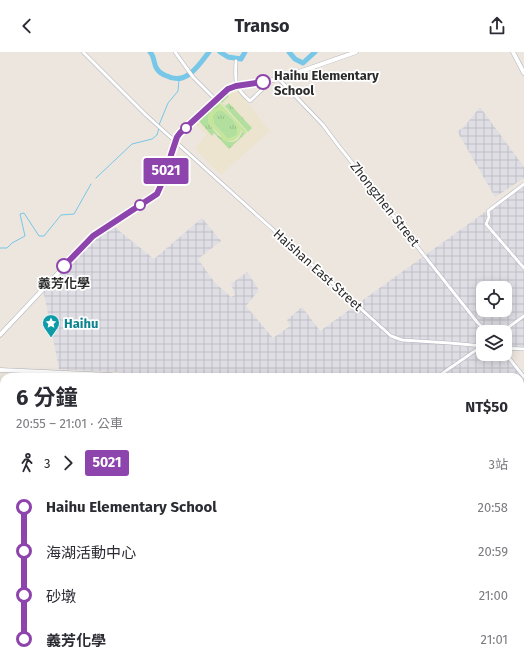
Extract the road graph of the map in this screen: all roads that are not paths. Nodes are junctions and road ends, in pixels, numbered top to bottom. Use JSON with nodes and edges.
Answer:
{"nodes":[{"id":1,"x":83,"y":52,"type":"edge"},
{"id":2,"x":175,"y":52,"type":"edge"},
{"id":3,"x":356,"y":52,"type":"edge"},
{"id":4,"x":513,"y":52,"type":"edge"},
{"id":5,"x":236,"y":61,"type":"dead end"},
{"id":6,"x":524,"y":73,"type":"edge"},
{"id":7,"x":279,"y":79,"type":"junction"},
{"id":8,"x":272,"y":81,"type":"junction"},
{"id":9,"x":236,"y":86,"type":"junction"},
{"id":10,"x":216,"y":100,"type":"junction"},
{"id":11,"x":175,"y":142,"type":"junction"},
{"id":12,"x":524,"y":184,"type":"edge"},
{"id":13,"x":524,"y":268,"type":"edge"},
{"id":14,"x":524,"y":316,"type":"edge"},
{"id":15,"x":480,"y":325,"type":"edge"},
{"id":16,"x":512,"y":325,"type":"edge"},
{"id":17,"x":0,"y":335,"type":"edge"},
{"id":18,"x":476,"y":345,"type":"edge"},
{"id":19,"x":512,"y":348,"type":"edge"},
{"id":20,"x":524,"y":349,"type":"edge"},
{"id":21,"x":476,"y":351,"type":"edge"},
{"id":22,"x":511,"y":361,"type":"edge"},
{"id":23,"x":0,"y":370,"type":"edge"},
{"id":24,"x":66,"y":373,"type":"edge"},
{"id":25,"x":443,"y":373,"type":"edge"},
{"id":26,"x":521,"y":373,"type":"edge"}],
"edges":[{"from":1,"to":11,"type":"street","name":"Haishan East Street"},
{"from":2,"to":10,"type":"street"},
{"from":3,"to":7,"type":"street"},
{"from":4,"to":6,"type":"street"},
{"from":5,"to":9,"type":"street"},
{"from":7,"to":8,"type":"street"},
{"from":7,"to":15,"type":"street","name":"Zhongzhen Street"},
{"from":8,"to":9,"type":"street"},
{"from":8,"to":9,"type":"street"},
{"from":9,"to":10,"type":"street"},
{"from":10,"to":11,"type":"street"},
{"from":11,"to":17,"type":"street"},
{"from":11,"to":18,"type":"street","name":"Haishan East Street"},
{"from":12,"to":13,"type":"street"},
{"from":14,"to":16,"type":"street"},
{"from":19,"to":20,"type":"street"},
{"from":21,"to":25,"type":"street"},
{"from":22,"to":26,"type":"street"},
{"from":23,"to":24,"type":"street"}]}
